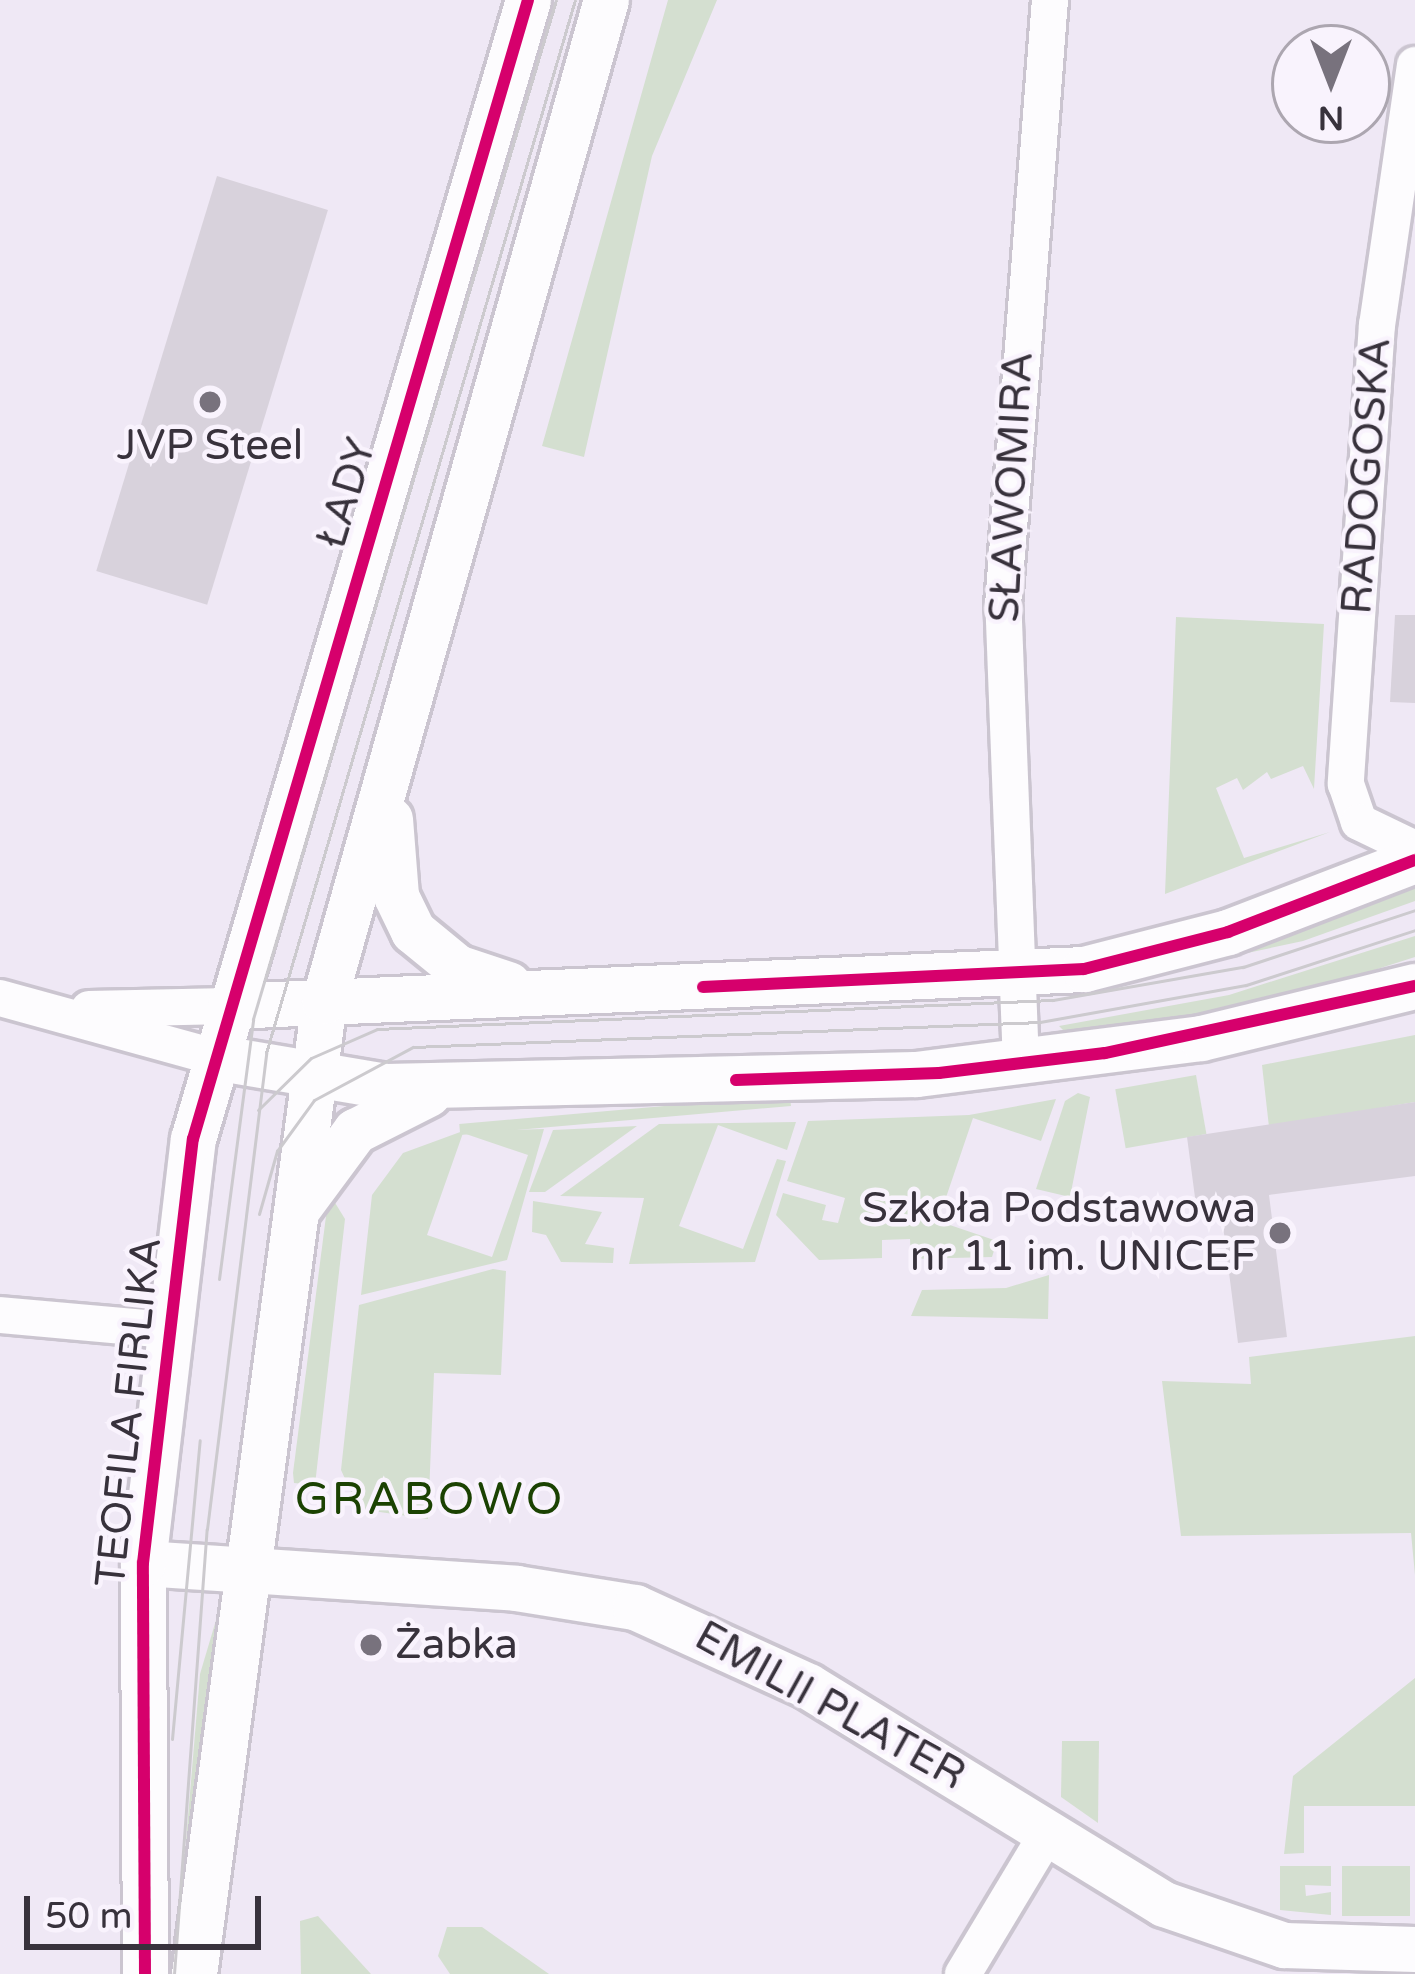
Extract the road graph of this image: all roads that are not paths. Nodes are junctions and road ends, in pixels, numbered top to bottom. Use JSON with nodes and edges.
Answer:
{"nodes":[{"id":1,"x":528,"y":0,"type":"edge"},
{"id":2,"x":606,"y":0,"type":"edge"},
{"id":3,"x":1050,"y":0,"type":"edge"},
{"id":4,"x":1415,"y":65,"type":"edge"},
{"id":5,"x":395,"y":766,"type":"junction"},
{"id":6,"x":1415,"y":849,"type":"edge"},
{"id":7,"x":1415,"y":860,"type":"edge"},
{"id":8,"x":1016,"y":974,"type":"junction"},
{"id":9,"x":1415,"y":986,"type":"edge"},
{"id":10,"x":564,"y":991,"type":"junction"},
{"id":11,"x":7,"y":1000,"type":"edge"},
{"id":12,"x":324,"y":1001,"type":"junction"},
{"id":13,"x":230,"y":1006,"type":"junction"},
{"id":14,"x":214,"y":1058,"type":"junction"},
{"id":15,"x":1021,"y":1064,"type":"junction"},
{"id":16,"x":309,"y":1076,"type":"junction"},
{"id":17,"x":464,"y":1086,"type":"junction"},
{"id":18,"x":287,"y":1239,"type":"junction"},
{"id":19,"x":0,"y":1315,"type":"edge"},
{"id":20,"x":169,"y":1330,"type":"junction"},
{"id":21,"x":143,"y":1563,"type":"junction"},
{"id":22,"x":246,"y":1571,"type":"junction"},
{"id":23,"x":1047,"y":1834,"type":"junction"},
{"id":24,"x":1396,"y":1958,"type":"edge"},
{"id":25,"x":145,"y":1974,"type":"edge"},
{"id":26,"x":194,"y":1974,"type":"edge"},
{"id":27,"x":963,"y":1974,"type":"edge"}],
"edges":[{"from":1,"to":13,"type":"street","name":"ŁADY"},
{"from":2,"to":5,"type":"street"},
{"from":3,"to":8,"type":"street","name":"SŁAWOMIRA"},
{"from":4,"to":6,"type":"street","name":"RADOGOSKA"},
{"from":5,"to":10,"type":"street"},
{"from":5,"to":12,"type":"street"},
{"from":7,"to":8,"type":"street"},
{"from":8,"to":10,"type":"street"},
{"from":8,"to":15,"type":"street","name":"SŁAWOMIRA"},
{"from":9,"to":15,"type":"street"},
{"from":10,"to":12,"type":"street"},
{"from":11,"to":13,"type":"street"},
{"from":11,"to":14,"type":"street"},
{"from":12,"to":13,"type":"street"},
{"from":12,"to":16,"type":"street"},
{"from":13,"to":14,"type":"street","name":"TEOFILA FIRLIKA"},
{"from":14,"to":16,"type":"street"},
{"from":14,"to":20,"type":"street","name":"TEOFILA FIRLIKA"},
{"from":15,"to":17,"type":"street"},
{"from":16,"to":17,"type":"street"},
{"from":16,"to":18,"type":"street"},
{"from":17,"to":18,"type":"street"},
{"from":18,"to":22,"type":"street"},
{"from":19,"to":20,"type":"street"},
{"from":20,"to":21,"type":"street","name":"TEOFILA FIRLIKA"},
{"from":21,"to":22,"type":"street","name":"TEOFILA FIRLIKA"},
{"from":21,"to":25,"type":"street","name":"TEOFILA FIRLIKA"},
{"from":22,"to":23,"type":"street","name":"EMILII PLATER"},
{"from":22,"to":26,"type":"street"},
{"from":23,"to":24,"type":"street","name":"EMILII PLATER"},
{"from":23,"to":27,"type":"street"}]}
